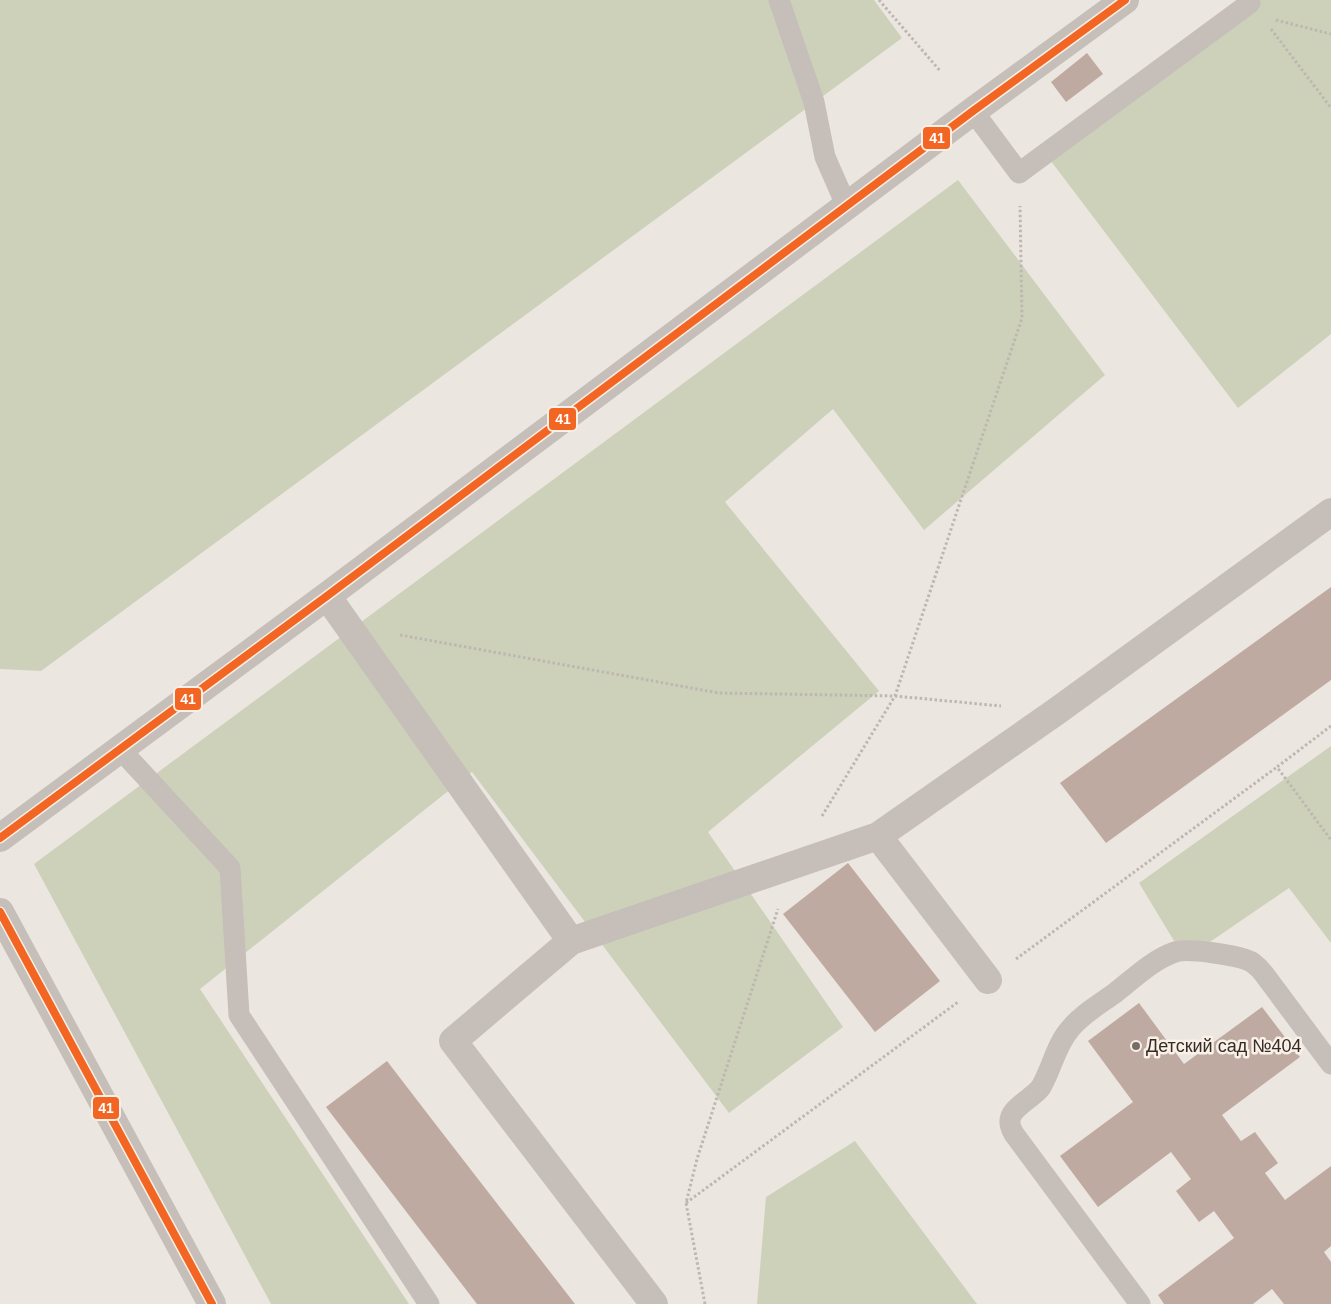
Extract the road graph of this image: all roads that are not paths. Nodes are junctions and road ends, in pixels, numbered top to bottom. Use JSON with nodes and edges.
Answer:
{"nodes":[{"id":1,"x":779,"y":0,"type":"edge"},
{"id":2,"x":1125,"y":0,"type":"edge"},
{"id":3,"x":1254,"y":6,"type":"edge"},
{"id":4,"x":973,"y":111,"type":"junction"},
{"id":5,"x":847,"y":207,"type":"junction"},
{"id":6,"x":1331,"y":512,"type":"edge"},
{"id":7,"x":327,"y":596,"type":"junction"},
{"id":8,"x":120,"y":749,"type":"junction"},
{"id":9,"x":878,"y":836,"type":"junction"},
{"id":10,"x":0,"y":838,"type":"edge"},
{"id":11,"x":0,"y":912,"type":"edge"},
{"id":12,"x":572,"y":942,"type":"junction"},
{"id":13,"x":988,"y":980,"type":"dead end"},
{"id":14,"x":1331,"y":1064,"type":"edge"},
{"id":15,"x":212,"y":1304,"type":"edge"},
{"id":16,"x":429,"y":1304,"type":"edge"},
{"id":17,"x":654,"y":1304,"type":"edge"},
{"id":18,"x":1140,"y":1304,"type":"edge"}],
"edges":[{"from":1,"to":5,"type":"lane"},
{"from":2,"to":4,"type":"street"},
{"from":3,"to":4,"type":"lane"},
{"from":4,"to":5,"type":"street"},
{"from":5,"to":7,"type":"street"},
{"from":6,"to":9,"type":"street"},
{"from":7,"to":8,"type":"street"},
{"from":7,"to":12,"type":"street"},
{"from":8,"to":10,"type":"street"},
{"from":8,"to":16,"type":"lane"},
{"from":9,"to":12,"type":"street"},
{"from":9,"to":13,"type":"street"},
{"from":11,"to":15,"type":"street"},
{"from":12,"to":17,"type":"street"},
{"from":14,"to":18,"type":"lane"}]}
